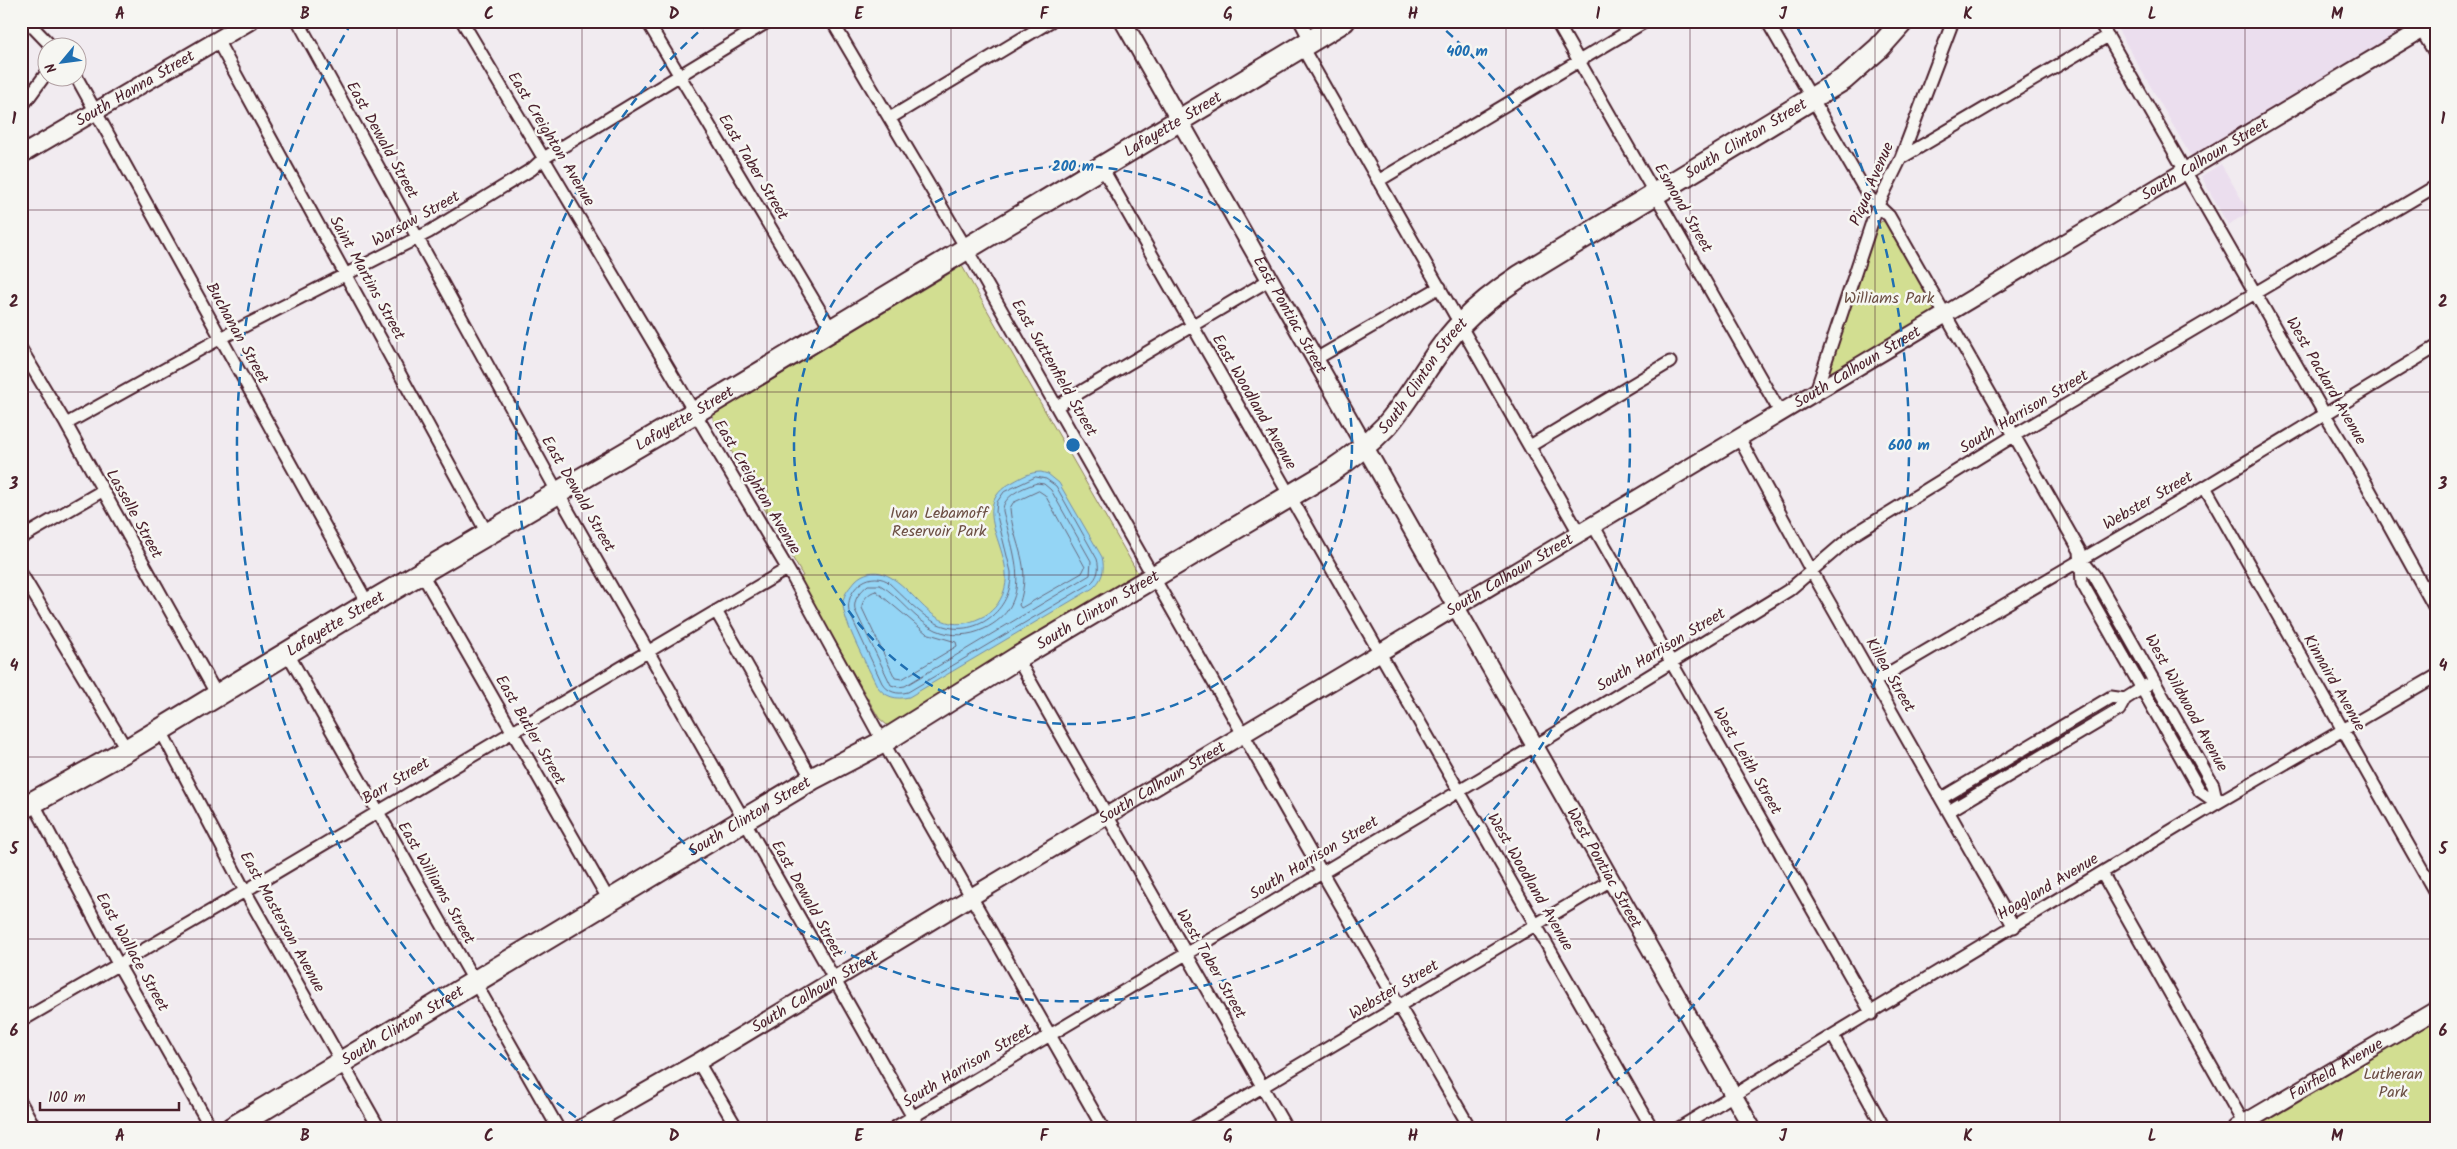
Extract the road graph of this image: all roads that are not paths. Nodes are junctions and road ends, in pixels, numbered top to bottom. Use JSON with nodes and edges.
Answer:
{"nodes":[{"id":1,"x":28,"y":21,"type":"edge"},
{"id":2,"x":250,"y":21,"type":"edge"},
{"id":3,"x":298,"y":21,"type":"edge"},
{"id":4,"x":462,"y":21,"type":"edge"},
{"id":5,"x":647,"y":21,"type":"edge"},
{"id":6,"x":769,"y":21,"type":"edge"},
{"id":7,"x":832,"y":21,"type":"edge"},
{"id":8,"x":1051,"y":21,"type":"edge"},
{"id":9,"x":1123,"y":21,"type":"edge"},
{"id":10,"x":1300,"y":21,"type":"edge"},
{"id":11,"x":1344,"y":21,"type":"edge"},
{"id":12,"x":1556,"y":21,"type":"edge"},
{"id":13,"x":1646,"y":21,"type":"edge"},
{"id":14,"x":1767,"y":21,"type":"edge"},
{"id":15,"x":1903,"y":21,"type":"edge"},
{"id":16,"x":1953,"y":21,"type":"edge"},
{"id":17,"x":2099,"y":21,"type":"edge"},
{"id":18,"x":2428,"y":26,"type":"edge"},
{"id":19,"x":2108,"y":36,"type":"junction"},
{"id":20,"x":44,"y":38,"type":"edge"},
{"id":21,"x":217,"y":40,"type":"junction"},
{"id":22,"x":1306,"y":44,"type":"junction"},
{"id":23,"x":2436,"y":55,"type":"edge"},
{"id":24,"x":1579,"y":62,"type":"junction"},
{"id":25,"x":679,"y":75,"type":"junction"},
{"id":26,"x":38,"y":81,"type":"edge"},
{"id":27,"x":84,"y":88,"type":"edge"},
{"id":28,"x":26,"y":94,"type":"edge"},
{"id":29,"x":1812,"y":100,"type":"junction"},
{"id":30,"x":21,"y":108,"type":"edge"},
{"id":31,"x":96,"y":110,"type":"junction"},
{"id":32,"x":890,"y":118,"type":"junction"},
{"id":33,"x":1178,"y":121,"type":"junction"},
{"id":34,"x":21,"y":155,"type":"edge"},
{"id":35,"x":544,"y":158,"type":"junction"},
{"id":36,"x":1901,"y":158,"type":"junction"},
{"id":37,"x":1101,"y":166,"type":"junction"},
{"id":38,"x":2186,"y":170,"type":"junction"},
{"id":39,"x":1378,"y":181,"type":"junction"},
{"id":40,"x":2436,"y":186,"type":"edge"},
{"id":41,"x":1656,"y":194,"type":"junction"},
{"id":42,"x":1877,"y":207,"type":"junction"},
{"id":43,"x":418,"y":238,"type":"junction"},
{"id":44,"x":966,"y":248,"type":"junction"},
{"id":45,"x":347,"y":275,"type":"junction"},
{"id":46,"x":1269,"y":280,"type":"junction"},
{"id":47,"x":1440,"y":287,"type":"junction"},
{"id":48,"x":2256,"y":292,"type":"junction"},
{"id":49,"x":1945,"y":314,"type":"junction"},
{"id":50,"x":1458,"y":320,"type":"junction"},
{"id":51,"x":1192,"y":326,"type":"junction"},
{"id":52,"x":831,"y":329,"type":"junction"},
{"id":53,"x":221,"y":338,"type":"junction"},
{"id":54,"x":2436,"y":347,"type":"edge"},
{"id":55,"x":21,"y":349,"type":"edge"},
{"id":56,"x":1314,"y":360,"type":"junction"},
{"id":57,"x":1670,"y":362,"type":"dead end"},
{"id":58,"x":1816,"y":391,"type":"junction"},
{"id":59,"x":1057,"y":406,"type":"junction"},
{"id":60,"x":1780,"y":412,"type":"junction"},
{"id":61,"x":694,"y":413,"type":"junction"},
{"id":62,"x":2324,"y":413,"type":"junction"},
{"id":63,"x":66,"y":424,"type":"junction"},
{"id":64,"x":2015,"y":436,"type":"junction"},
{"id":65,"x":1738,"y":438,"type":"junction"},
{"id":66,"x":1530,"y":446,"type":"junction"},
{"id":67,"x":1365,"y":447,"type":"junction"},
{"id":68,"x":2204,"y":488,"type":"junction"},
{"id":69,"x":102,"y":491,"type":"junction"},
{"id":70,"x":558,"y":493,"type":"junction"},
{"id":71,"x":1289,"y":496,"type":"junction"},
{"id":72,"x":1586,"y":529,"type":"junction"},
{"id":73,"x":487,"y":533,"type":"junction"},
{"id":74,"x":21,"y":538,"type":"edge"},
{"id":75,"x":2081,"y":559,"type":"junction"},
{"id":76,"x":787,"y":569,"type":"junction"},
{"id":77,"x":1812,"y":572,"type":"junction"},
{"id":78,"x":21,"y":573,"type":"edge"},
{"id":79,"x":422,"y":574,"type":"junction"},
{"id":80,"x":1154,"y":578,"type":"junction"},
{"id":81,"x":368,"y":604,"type":"junction"},
{"id":82,"x":1456,"y":608,"type":"junction"},
{"id":83,"x":2436,"y":610,"type":"edge"},
{"id":84,"x":716,"y":611,"type":"junction"},
{"id":85,"x":649,"y":650,"type":"junction"},
{"id":86,"x":1379,"y":653,"type":"junction"},
{"id":87,"x":288,"y":654,"type":"junction"},
{"id":88,"x":1017,"y":658,"type":"junction"},
{"id":89,"x":1672,"y":662,"type":"junction"},
{"id":90,"x":2436,"y":676,"type":"edge"},
{"id":91,"x":1875,"y":681,"type":"junction"},
{"id":92,"x":2155,"y":681,"type":"junction"},
{"id":93,"x":2142,"y":689,"type":"junction"},
{"id":94,"x":217,"y":696,"type":"junction"},
{"id":95,"x":2125,"y":699,"type":"junction"},
{"id":96,"x":160,"y":729,"type":"junction"},
{"id":97,"x":512,"y":731,"type":"junction"},
{"id":98,"x":2343,"y":731,"type":"junction"},
{"id":99,"x":2049,"y":733,"type":"junction"},
{"id":100,"x":1244,"y":734,"type":"junction"},
{"id":101,"x":883,"y":742,"type":"junction"},
{"id":102,"x":1535,"y":746,"type":"junction"},
{"id":103,"x":2028,"y":746,"type":"junction"},
{"id":104,"x":2056,"y":746,"type":"junction"},
{"id":105,"x":127,"y":750,"type":"junction"},
{"id":106,"x":2036,"y":759,"type":"junction"},
{"id":107,"x":812,"y":779,"type":"junction"},
{"id":108,"x":1458,"y":791,"type":"junction"},
{"id":109,"x":1942,"y":798,"type":"junction"},
{"id":110,"x":25,"y":802,"type":"edge"},
{"id":111,"x":2218,"y":803,"type":"junction"},
{"id":112,"x":1949,"y":811,"type":"junction"},
{"id":113,"x":376,"y":812,"type":"junction"},
{"id":114,"x":1107,"y":815,"type":"junction"},
{"id":115,"x":745,"y":821,"type":"junction"},
{"id":116,"x":1322,"y":872,"type":"junction"},
{"id":117,"x":2102,"y":873,"type":"junction"},
{"id":118,"x":1611,"y":880,"type":"junction"},
{"id":119,"x":245,"y":891,"type":"junction"},
{"id":120,"x":2436,"y":894,"type":"edge"},
{"id":121,"x":971,"y":897,"type":"junction"},
{"id":122,"x":610,"y":902,"type":"junction"},
{"id":123,"x":1535,"y":924,"type":"junction"},
{"id":124,"x":2014,"y":927,"type":"junction"},
{"id":125,"x":1186,"y":954,"type":"junction"},
{"id":126,"x":118,"y":964,"type":"junction"},
{"id":127,"x":835,"y":980,"type":"junction"},
{"id":128,"x":475,"y":983,"type":"junction"},
{"id":129,"x":1400,"y":1006,"type":"junction"},
{"id":130,"x":2436,"y":1010,"type":"edge"},
{"id":131,"x":1872,"y":1014,"type":"junction"},
{"id":132,"x":21,"y":1021,"type":"edge"},
{"id":133,"x":1050,"y":1035,"type":"junction"},
{"id":134,"x":1834,"y":1036,"type":"junction"},
{"id":135,"x":342,"y":1062,"type":"junction"},
{"id":136,"x":698,"y":1062,"type":"junction"},
{"id":137,"x":1263,"y":1086,"type":"junction"},
{"id":138,"x":1734,"y":1096,"type":"junction"},
{"id":139,"x":21,"y":1103,"type":"edge"},
{"id":140,"x":912,"y":1117,"type":"junction"},
{"id":141,"x":2240,"y":1126,"type":"edge"},
{"id":142,"x":35,"y":1128,"type":"edge"},
{"id":143,"x":211,"y":1128,"type":"edge"},
{"id":144,"x":232,"y":1128,"type":"edge"},
{"id":145,"x":379,"y":1128,"type":"edge"},
{"id":146,"x":558,"y":1128,"type":"edge"},
{"id":147,"x":582,"y":1128,"type":"edge"},
{"id":148,"x":737,"y":1128,"type":"edge"},
{"id":149,"x":894,"y":1128,"type":"edge"},
{"id":150,"x":919,"y":1128,"type":"edge"},
{"id":151,"x":1103,"y":1128,"type":"edge"},
{"id":152,"x":1193,"y":1128,"type":"edge"},
{"id":153,"x":1286,"y":1128,"type":"edge"},
{"id":154,"x":1470,"y":1128,"type":"edge"},
{"id":155,"x":1652,"y":1128,"type":"edge"},
{"id":156,"x":1680,"y":1128,"type":"edge"},
{"id":157,"x":1752,"y":1128,"type":"edge"},
{"id":158,"x":1884,"y":1128,"type":"edge"}],
"edges":[{"from":1,"to":20,"type":"street"},
{"from":2,"to":21,"type":"street","name":"South Hanna Street"},
{"from":3,"to":43,"type":"street","name":"East Dewald Street"},
{"from":4,"to":35,"type":"street","name":"East Creighton Avenue"},
{"from":5,"to":25,"type":"street","name":"East Taber Street"},
{"from":6,"to":25,"type":"street","name":"Warsaw Street"},
{"from":7,"to":32,"type":"street","name":"East Suttenfield Street"},
{"from":8,"to":32,"type":"street"},
{"from":9,"to":33,"type":"street","name":"East Pontiac Street"},
{"from":10,"to":22,"type":"street","name":"West Leith Street"},
{"from":11,"to":22,"type":"highway","name":"Lafayette Street"},
{"from":12,"to":24,"type":"street","name":"Esmond Street"},
{"from":13,"to":24,"type":"street"},
{"from":14,"to":29,"type":"street","name":"West Wildwood Avenue"},
{"from":15,"to":29,"type":"highway","name":"South Clinton Street"},
{"from":16,"to":36,"type":"street","name":"Piqua Avenue"},
{"from":17,"to":19,"type":"street","name":"West Packard Avenue"},
{"from":18,"to":23,"type":"street"},
{"from":18,"to":38,"type":"street","name":"South Calhoun Street"},
{"from":19,"to":36,"type":"street"},
{"from":19,"to":38,"type":"street","name":"West Packard Avenue"},
{"from":21,"to":31,"type":"street","name":"South Hanna Street"},
{"from":21,"to":45,"type":"street","name":"Saint Martins Street"},
{"from":22,"to":33,"type":"highway","name":"Lafayette Street"},
{"from":22,"to":39,"type":"street","name":"West Leith Street"},
{"from":24,"to":39,"type":"street"},
{"from":24,"to":41,"type":"street","name":"Esmond Street"},
{"from":25,"to":35,"type":"street","name":"Warsaw Street"},
{"from":25,"to":52,"type":"street","name":"East Taber Street"},
{"from":26,"to":28,"type":"street"},
{"from":27,"to":31,"type":"street","name":"Buchanan Street"},
{"from":28,"to":30,"type":"street"},
{"from":29,"to":41,"type":"highway","name":"South Clinton Street"},
{"from":29,"to":42,"type":"street","name":"West Wildwood Avenue"},
{"from":31,"to":34,"type":"street","name":"South Hanna Street"},
{"from":31,"to":53,"type":"street","name":"Buchanan Street"},
{"from":32,"to":44,"type":"street","name":"East Suttenfield Street"},
{"from":33,"to":37,"type":"highway","name":"Lafayette Street"},
{"from":33,"to":46,"type":"street","name":"East Pontiac Street"},
{"from":35,"to":43,"type":"street","name":"Warsaw Street"},
{"from":35,"to":61,"type":"street","name":"East Creighton Avenue"},
{"from":36,"to":42,"type":"street","name":"Piqua Avenue"},
{"from":37,"to":44,"type":"highway","name":"Lafayette Street"},
{"from":37,"to":51,"type":"street","name":"East Woodland Avenue"},
{"from":38,"to":48,"type":"street","name":"West Packard Avenue"},
{"from":38,"to":49,"type":"street","name":"South Calhoun Street"},
{"from":39,"to":47,"type":"street","name":"West Leith Street"},
{"from":40,"to":48,"type":"street","name":"South Harrison Street"},
{"from":41,"to":50,"type":"highway","name":"South Clinton Street"},
{"from":41,"to":60,"type":"street","name":"Esmond Street"},
{"from":42,"to":49,"type":"street","name":"West Wildwood Avenue"},
{"from":42,"to":58,"type":"street","name":"Piqua Avenue"},
{"from":43,"to":45,"type":"street","name":"Warsaw Street"},
{"from":43,"to":70,"type":"street","name":"East Dewald Street"},
{"from":44,"to":52,"type":"highway","name":"Lafayette Street"},
{"from":44,"to":59,"type":"street","name":"East Suttenfield Street"},
{"from":45,"to":53,"type":"street","name":"Warsaw Street"},
{"from":45,"to":73,"type":"street","name":"Saint Martins Street"},
{"from":46,"to":51,"type":"street"},
{"from":46,"to":56,"type":"street","name":"East Pontiac Street"},
{"from":47,"to":50,"type":"street","name":"West Leith Street"},
{"from":47,"to":56,"type":"street"},
{"from":48,"to":62,"type":"street","name":"West Packard Avenue"},
{"from":48,"to":64,"type":"street","name":"South Harrison Street"},
{"from":49,"to":58,"type":"street","name":"South Calhoun Street"},
{"from":49,"to":64,"type":"street","name":"West Wildwood Avenue"},
{"from":50,"to":66,"type":"street","name":"West Leith Street"},
{"from":50,"to":67,"type":"highway","name":"South Clinton Street"},
{"from":51,"to":59,"type":"street"},
{"from":51,"to":71,"type":"street","name":"East Woodland Avenue"},
{"from":52,"to":61,"type":"highway","name":"Lafayette Street"},
{"from":53,"to":63,"type":"street","name":"Warsaw Street"},
{"from":53,"to":81,"type":"street","name":"Buchanan Street"},
{"from":54,"to":62,"type":"street","name":"Webster Street"},
{"from":55,"to":63,"type":"street","name":"Lasselle Street"},
{"from":56,"to":67,"type":"street","name":"East Pontiac Street"},
{"from":57,"to":66,"type":"street"},
{"from":58,"to":60,"type":"street","name":"South Calhoun Street"},
{"from":59,"to":80,"type":"street","name":"East Suttenfield Street"},
{"from":60,"to":65,"type":"street","name":"South Calhoun Street"},
{"from":61,"to":70,"type":"highway","name":"Lafayette Street"},
{"from":61,"to":76,"type":"street","name":"East Creighton Avenue"},
{"from":62,"to":68,"type":"street","name":"Webster Street"},
{"from":62,"to":83,"type":"street","name":"West Packard Avenue"},
{"from":63,"to":69,"type":"street","name":"Lasselle Street"},
{"from":64,"to":75,"type":"street","name":"West Wildwood Avenue"},
{"from":64,"to":77,"type":"street","name":"South Harrison Street"},
{"from":65,"to":72,"type":"street","name":"South Calhoun Street"},
{"from":65,"to":77,"type":"street","name":"Killea Street"},
{"from":66,"to":72,"type":"street","name":"West Leith Street"},
{"from":67,"to":71,"type":"highway","name":"South Clinton Street"},
{"from":67,"to":82,"type":"street","name":"East Pontiac Street"},
{"from":68,"to":75,"type":"street","name":"Webster Street"},
{"from":68,"to":98,"type":"street","name":"Kinnaird Avenue"},
{"from":69,"to":74,"type":"street"},
{"from":69,"to":94,"type":"street","name":"Lasselle Street"},
{"from":70,"to":73,"type":"highway","name":"Lafayette Street"},
{"from":70,"to":85,"type":"street","name":"East Dewald Street"},
{"from":71,"to":80,"type":"highway","name":"South Clinton Street"},
{"from":71,"to":86,"type":"street","name":"East Woodland Avenue"},
{"from":72,"to":82,"type":"street","name":"South Calhoun Street"},
{"from":72,"to":89,"type":"street","name":"West Leith Street"},
{"from":73,"to":79,"type":"highway","name":"Lafayette Street"},
{"from":75,"to":91,"type":"street","name":"Webster Street"},
{"from":75,"to":92,"type":"street","name":"West Wildwood Avenue"},
{"from":75,"to":93,"type":"street","name":"West Wildwood Avenue"},
{"from":76,"to":84,"type":"street","name":"Barr Street"},
{"from":76,"to":101,"type":"street","name":"East Creighton Avenue"},
{"from":77,"to":89,"type":"street","name":"South Harrison Street"},
{"from":77,"to":91,"type":"street","name":"Killea Street"},
{"from":78,"to":105,"type":"street"},
{"from":79,"to":81,"type":"highway","name":"Lafayette Street"},
{"from":79,"to":97,"type":"street","name":"East Butler Street"},
{"from":80,"to":88,"type":"highway","name":"South Clinton Street"},
{"from":80,"to":100,"type":"street","name":"East Suttenfield Street"},
{"from":81,"to":87,"type":"highway","name":"Lafayette Street"},
{"from":82,"to":86,"type":"street","name":"South Calhoun Street"},
{"from":82,"to":102,"type":"street","name":"West Pontiac Street"},
{"from":84,"to":85,"type":"street","name":"Barr Street"},
{"from":84,"to":107,"type":"street"},
{"from":85,"to":97,"type":"street","name":"Barr Street"},
{"from":85,"to":115,"type":"street","name":"East Dewald Street"},
{"from":86,"to":100,"type":"street","name":"South Calhoun Street"},
{"from":86,"to":108,"type":"street","name":"West Woodland Avenue"},
{"from":87,"to":94,"type":"highway","name":"Lafayette Street"},
{"from":87,"to":113,"type":"street","name":"East Williams Street"},
{"from":88,"to":101,"type":"highway","name":"South Clinton Street"},
{"from":88,"to":114,"type":"street"},
{"from":89,"to":102,"type":"street","name":"South Harrison Street"},
{"from":89,"to":131,"type":"street","name":"West Leith Street"},
{"from":90,"to":98,"type":"street","name":"Hoagland Avenue"},
{"from":91,"to":109,"type":"street","name":"Killea Street"},
{"from":92,"to":93,"type":"street"},
{"from":92,"to":111,"type":"street","name":"West Wildwood Avenue"},
{"from":93,"to":95,"type":"street"},
{"from":93,"to":111,"type":"street","name":"West Wildwood Avenue"},
{"from":94,"to":96,"type":"highway","name":"Lafayette Street"},
{"from":95,"to":99,"type":"street"},
{"from":95,"to":104,"type":"street"},
{"from":96,"to":105,"type":"highway","name":"Lafayette Street"},
{"from":96,"to":119,"type":"street","name":"East Masterson Avenue"},
{"from":97,"to":113,"type":"street","name":"Barr Street"},
{"from":97,"to":122,"type":"street","name":"East Butler Street"},
{"from":98,"to":111,"type":"street","name":"Hoagland Avenue"},
{"from":98,"to":120,"type":"street","name":"Kinnaird Avenue"},
{"from":99,"to":103,"type":"street"},
{"from":99,"to":104,"type":"street"},
{"from":100,"to":114,"type":"street","name":"South Calhoun Street"},
{"from":100,"to":116,"type":"street","name":"East Suttenfield Street"},
{"from":101,"to":107,"type":"highway","name":"South Clinton Street"},
{"from":101,"to":121,"type":"street","name":"East Creighton Avenue"},
{"from":102,"to":108,"type":"street","name":"South Harrison Street"},
{"from":102,"to":118,"type":"street","name":"West Pontiac Street"},
{"from":103,"to":106,"type":"street"},
{"from":103,"to":109,"type":"street"},
{"from":104,"to":106,"type":"street"},
{"from":105,"to":110,"type":"highway","name":"Lafayette Street"},
{"from":106,"to":112,"type":"street"},
{"from":107,"to":115,"type":"highway","name":"South Clinton Street"},
{"from":108,"to":116,"type":"street","name":"South Harrison Street"},
{"from":108,"to":123,"type":"street","name":"West Woodland Avenue"},
{"from":109,"to":112,"type":"street","name":"Killea Street"},
{"from":110,"to":126,"type":"street","name":"East Wallace Street"},
{"from":111,"to":117,"type":"street","name":"Hoagland Avenue"},
{"from":112,"to":124,"type":"street","name":"Killea Street"},
{"from":113,"to":119,"type":"street","name":"Barr Street"},
{"from":113,"to":128,"type":"street","name":"East Williams Street"},
{"from":114,"to":121,"type":"street","name":"South Calhoun Street"},
{"from":114,"to":125,"type":"street","name":"West Taber Street"},
{"from":115,"to":122,"type":"highway","name":"South Clinton Street"},
{"from":115,"to":127,"type":"street","name":"East Dewald Street"},
{"from":116,"to":125,"type":"street","name":"South Harrison Street"},
{"from":116,"to":129,"type":"street","name":"East Suttenfield Street"},
{"from":117,"to":124,"type":"street","name":"Hoagland Avenue"},
{"from":117,"to":141,"type":"street"},
{"from":118,"to":123,"type":"street","name":"Webster Street"},
{"from":118,"to":138,"type":"street","name":"West Pontiac Street"},
{"from":119,"to":126,"type":"street","name":"Barr Street"},
{"from":119,"to":135,"type":"street","name":"East Masterson Avenue"},
{"from":121,"to":127,"type":"street","name":"South Calhoun Street"},
{"from":121,"to":133,"type":"street","name":"East Creighton Avenue"},
{"from":122,"to":128,"type":"highway","name":"South Clinton Street"},
{"from":123,"to":129,"type":"street","name":"Webster Street"},
{"from":123,"to":155,"type":"street","name":"West Woodland Avenue"},
{"from":124,"to":131,"type":"street","name":"Hoagland Avenue"},
{"from":125,"to":133,"type":"street","name":"South Harrison Street"},
{"from":125,"to":137,"type":"street","name":"West Taber Street"},
{"from":126,"to":132,"type":"street","name":"Barr Street"},
{"from":126,"to":143,"type":"street","name":"East Wallace Street"},
{"from":127,"to":136,"type":"street","name":"South Calhoun Street"},
{"from":127,"to":140,"type":"street","name":"East Dewald Street"},
{"from":128,"to":135,"type":"highway","name":"South Clinton Street"},
{"from":128,"to":146,"type":"street","name":"East Williams Street"},
{"from":129,"to":137,"type":"street","name":"Webster Street"},
{"from":129,"to":154,"type":"street","name":"East Suttenfield Street"},
{"from":130,"to":141,"type":"street","name":"Fairfield Avenue"},
{"from":131,"to":134,"type":"street","name":"Hoagland Avenue"},
{"from":133,"to":140,"type":"street","name":"South Harrison Street"},
{"from":133,"to":151,"type":"street","name":"East Creighton Avenue"},
{"from":134,"to":138,"type":"street","name":"Hoagland Avenue"},
{"from":134,"to":158,"type":"street"},
{"from":135,"to":144,"type":"highway","name":"South Clinton Street"},
{"from":135,"to":145,"type":"street","name":"East Masterson Avenue"},
{"from":136,"to":147,"type":"street","name":"South Calhoun Street"},
{"from":136,"to":148,"type":"street"},
{"from":137,"to":152,"type":"street","name":"Webster Street"},
{"from":137,"to":153,"type":"street","name":"West Taber Street"},
{"from":138,"to":156,"type":"street","name":"Hoagland Avenue"},
{"from":138,"to":157,"type":"street","name":"West Pontiac Street"},
{"from":139,"to":142,"type":"street"},
{"from":140,"to":149,"type":"street","name":"South Harrison Street"},
{"from":140,"to":150,"type":"street","name":"East Dewald Street"}]}
